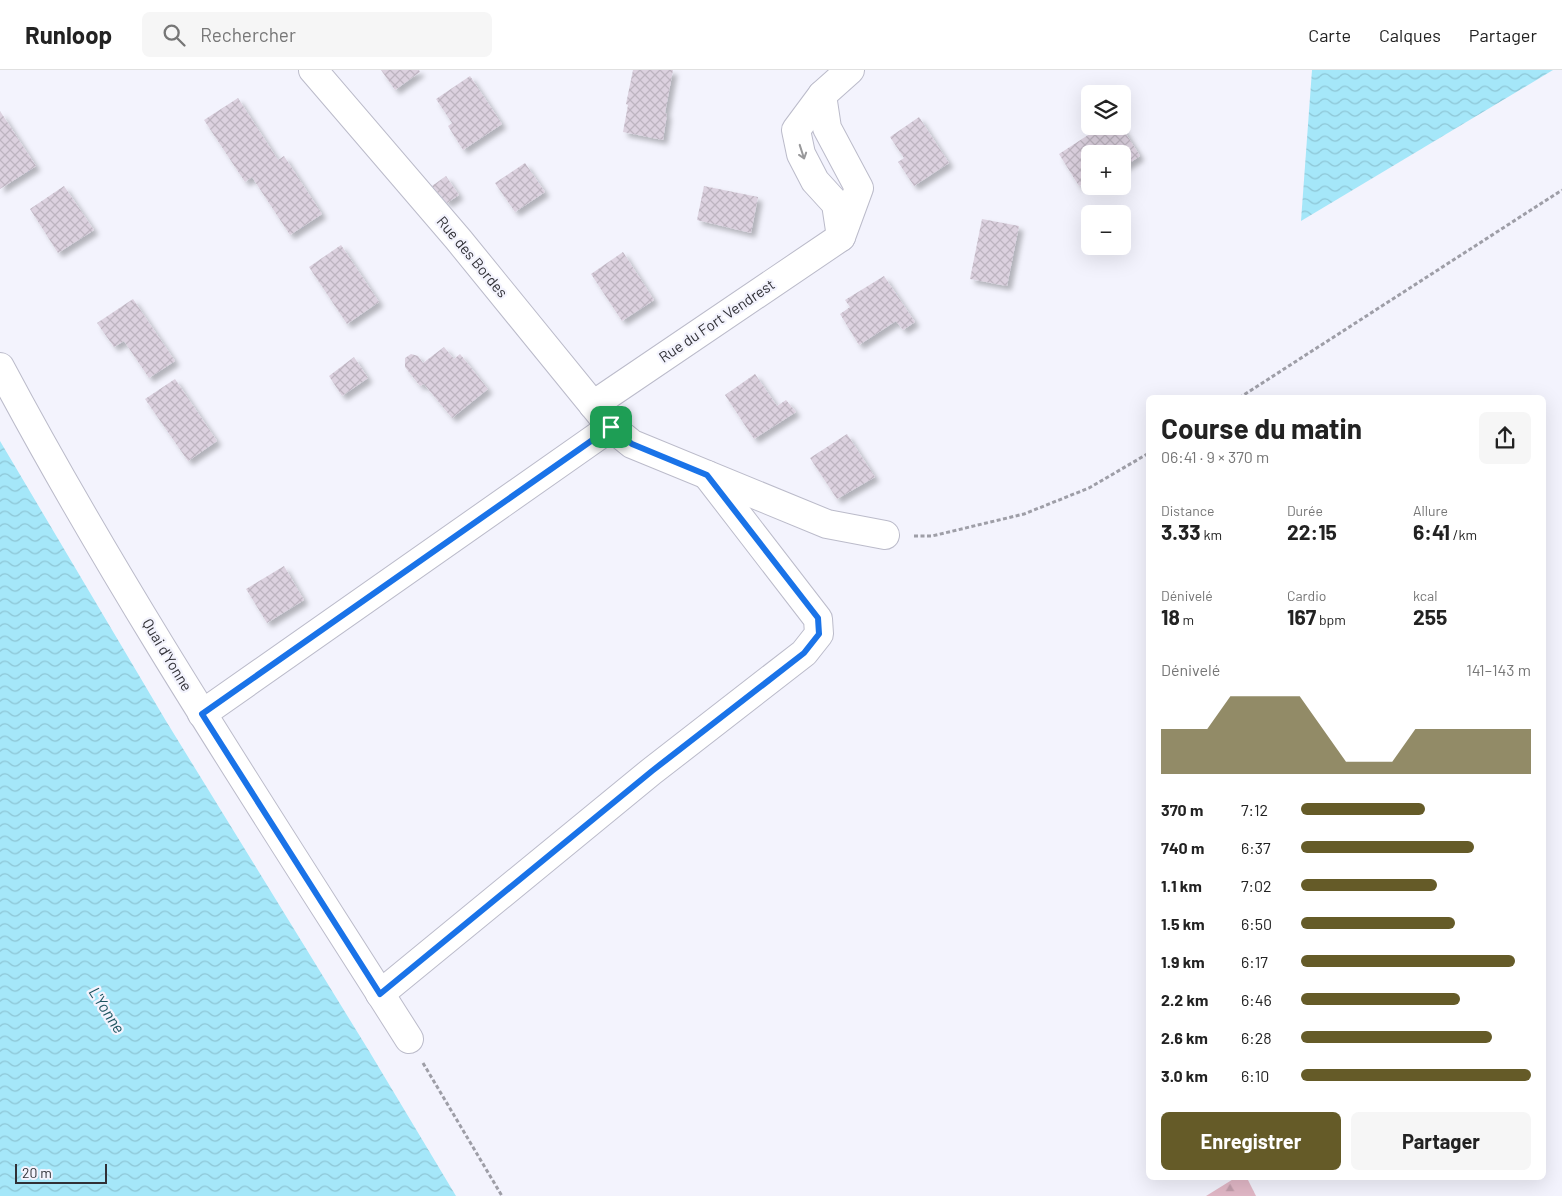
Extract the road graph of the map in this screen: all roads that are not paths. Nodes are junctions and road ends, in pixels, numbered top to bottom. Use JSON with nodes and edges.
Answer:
{"nodes":[{"id":1,"x":313,"y":70,"type":"edge"},
{"id":2,"x":850,"y":70,"type":"edge"},
{"id":3,"x":822,"y":95,"type":"junction"},
{"id":4,"x":841,"y":237,"type":"junction"},
{"id":5,"x":0,"y":367,"type":"edge"},
{"id":6,"x":593,"y":406,"type":"junction"},
{"id":7,"x":611,"y":427,"type":"junction"},
{"id":8,"x":707,"y":475,"type":"junction"},
{"id":9,"x":885,"y":535,"type":"road end"},
{"id":10,"x":202,"y":714,"type":"junction"},
{"id":11,"x":380,"y":994,"type":"junction"},
{"id":12,"x":409,"y":1039,"type":"road end"}],
"edges":[{"from":1,"to":6,"type":"street","name":"Rue des Bordes"},
{"from":2,"to":3,"type":"street"},
{"from":3,"to":4,"type":"street"},
{"from":3,"to":4,"type":"street","one_way":true},
{"from":4,"to":6,"type":"street","name":"Rue du Fort Vendrest"},
{"from":5,"to":10,"type":"street","name":"Quai d'Yonne"},
{"from":6,"to":7,"type":"street","name":"Rue des Bordes"},
{"from":7,"to":8,"type":"street","name":"Rue des Bordes"},
{"from":7,"to":10,"type":"street"},
{"from":8,"to":9,"type":"street","name":"Rue des Bordes"},
{"from":8,"to":11,"type":"street"},
{"from":10,"to":11,"type":"street","name":"Quai d'Yonne"},
{"from":11,"to":12,"type":"street","name":"Quai d'Yonne"}]}
